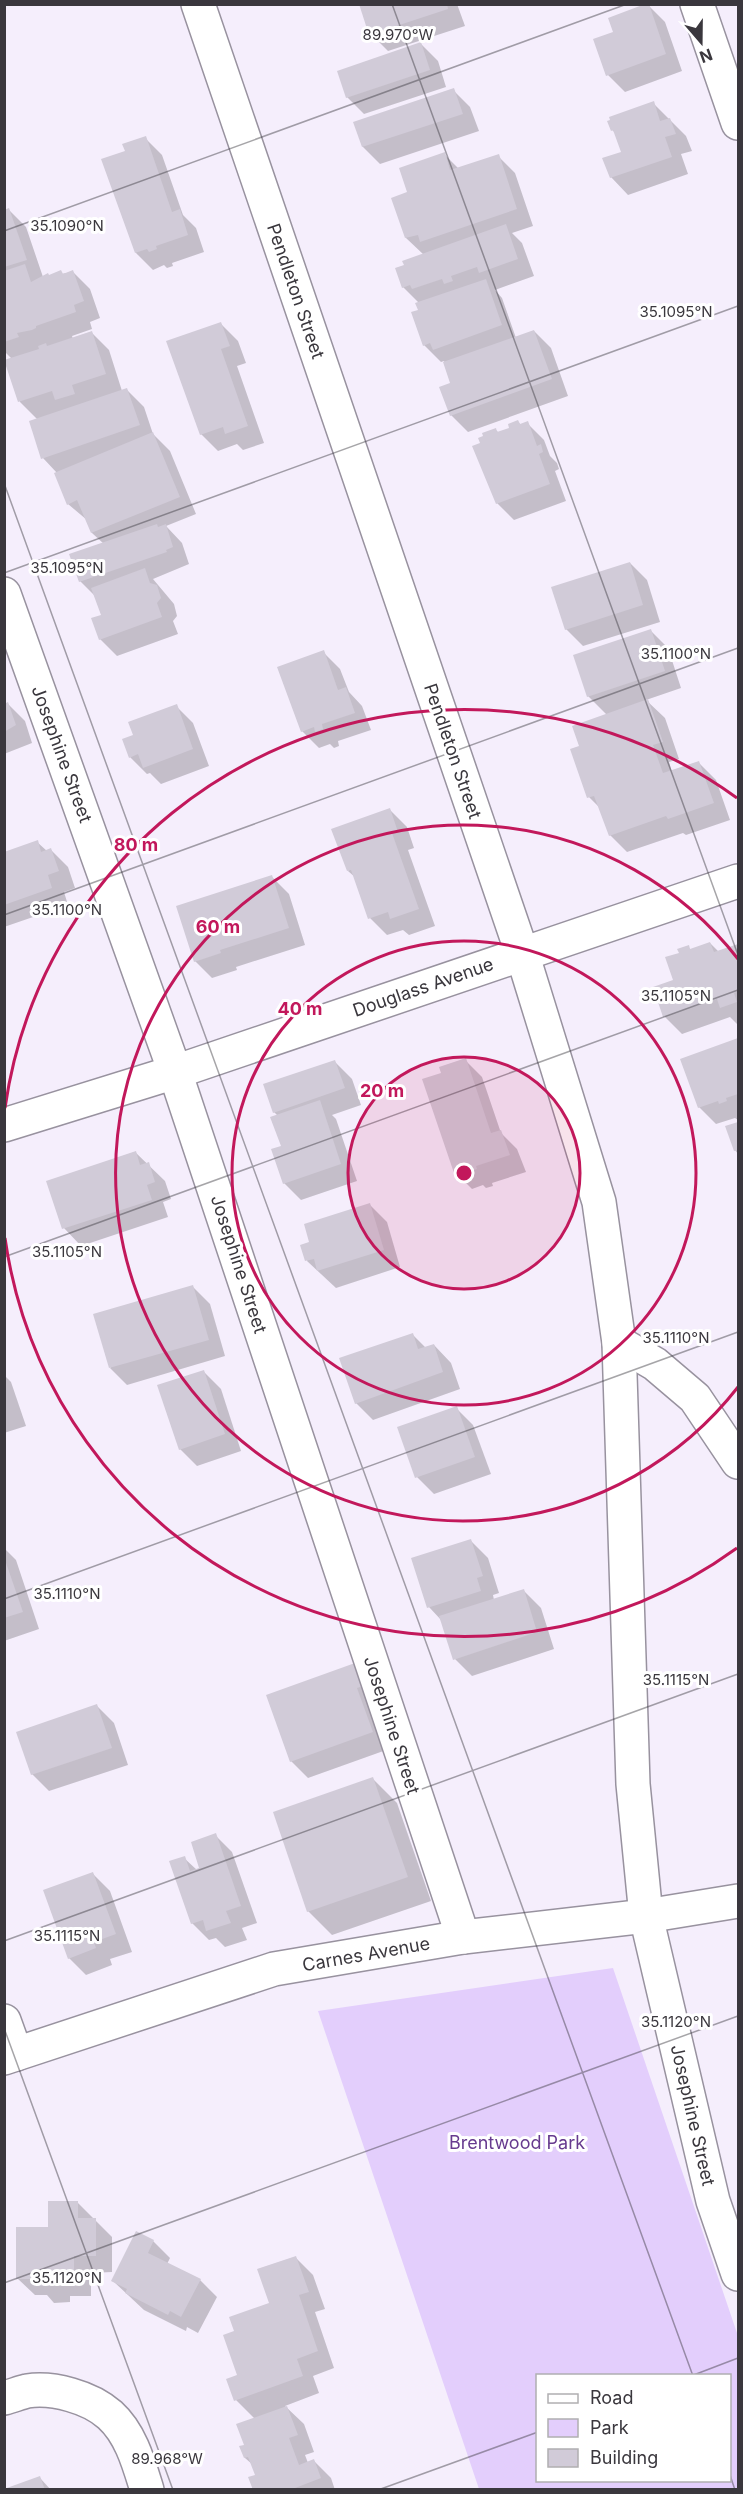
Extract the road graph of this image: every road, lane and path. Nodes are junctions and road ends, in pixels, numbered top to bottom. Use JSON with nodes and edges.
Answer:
{"nodes":[{"id":1,"x":198,"y":4,"type":"edge"},
{"id":2,"x":697,"y":4,"type":"edge"},
{"id":3,"x":738,"y":123,"type":"edge"},
{"id":4,"x":4,"y":594,"type":"edge"},
{"id":5,"x":738,"y":881,"type":"edge"},
{"id":6,"x":522,"y":953,"type":"junction"},
{"id":7,"x":175,"y":1072,"type":"junction"},
{"id":8,"x":4,"y":1125,"type":"edge"},
{"id":9,"x":619,"y":1343,"type":"junction"},
{"id":10,"x":738,"y":1462,"type":"edge"},
{"id":11,"x":738,"y":1901,"type":"edge"},
{"id":12,"x":646,"y":1916,"type":"junction"},
{"id":13,"x":463,"y":1937,"type":"junction"},
{"id":14,"x":4,"y":2021,"type":"edge"},
{"id":15,"x":10,"y":2056,"type":"edge"},
{"id":16,"x":738,"y":2274,"type":"edge"},
{"id":17,"x":4,"y":2398,"type":"edge"},
{"id":18,"x":147,"y":2490,"type":"edge"}],
"edges":[{"from":1,"to":6,"type":"street","name":"Pendleton Street"},
{"from":2,"to":3,"type":"street"},
{"from":4,"to":7,"type":"street","name":"Josephine Street"},
{"from":5,"to":6,"type":"street","name":"Douglass Avenue"},
{"from":6,"to":7,"type":"street","name":"Douglass Avenue"},
{"from":6,"to":9,"type":"street","name":"Pendleton Street"},
{"from":7,"to":8,"type":"street","name":"Douglass Avenue"},
{"from":7,"to":13,"type":"street","name":"Josephine Street"},
{"from":9,"to":10,"type":"street"},
{"from":9,"to":12,"type":"street","name":"Josephine Street"},
{"from":11,"to":12,"type":"street","name":"Carnes Avenue"},
{"from":12,"to":13,"type":"street","name":"Carnes Avenue"},
{"from":12,"to":16,"type":"street","name":"Josephine Street"},
{"from":13,"to":15,"type":"street","name":"Carnes Avenue"},
{"from":14,"to":15,"type":"street"},
{"from":17,"to":18,"type":"street"}]}
